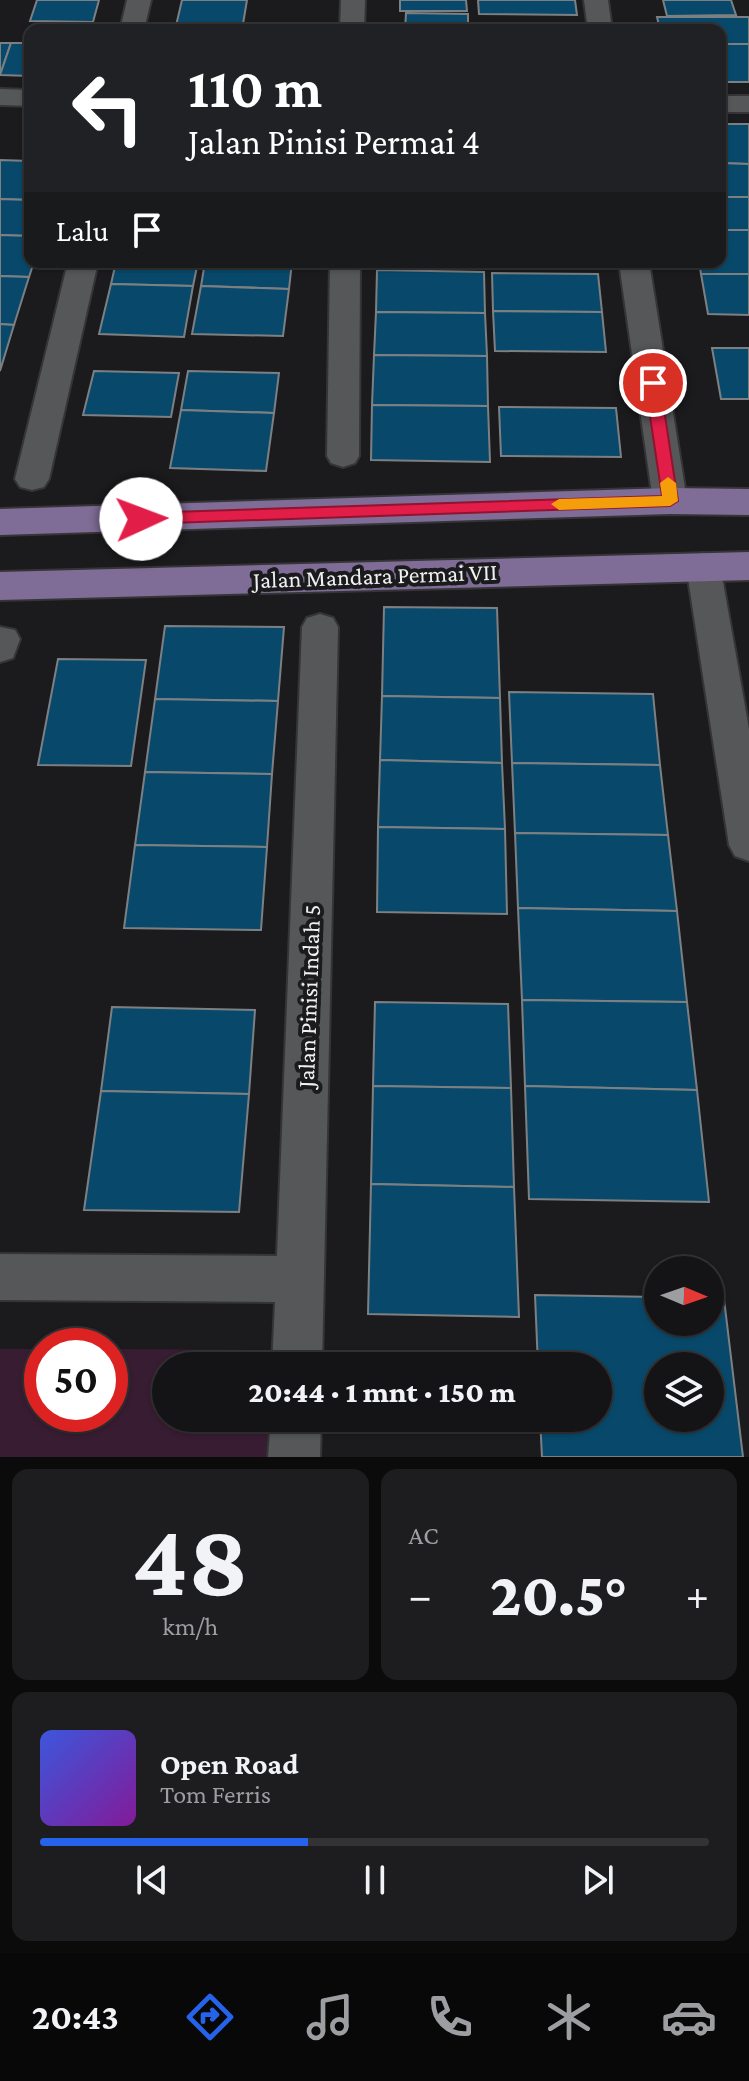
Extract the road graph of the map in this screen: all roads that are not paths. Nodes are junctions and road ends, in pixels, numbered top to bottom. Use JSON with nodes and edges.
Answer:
{"nodes":[{"id":1,"x":139,"y":0,"type":"edge"},
{"id":2,"x":353,"y":0,"type":"edge"},
{"id":3,"x":596,"y":0,"type":"edge"},
{"id":4,"x":133,"y":24,"type":"edge"},
{"id":5,"x":352,"y":24,"type":"edge"},
{"id":6,"x":599,"y":24,"type":"edge"},
{"id":7,"x":0,"y":97,"type":"edge"},
{"id":8,"x":24,"y":98,"type":"edge"},
{"id":9,"x":726,"y":104,"type":"edge"},
{"id":10,"x":749,"y":104,"type":"edge"},
{"id":11,"x":82,"y":268,"type":"edge"},
{"id":12,"x":345,"y":268,"type":"edge"},
{"id":13,"x":635,"y":268,"type":"edge"},
{"id":14,"x":343,"y":456,"type":"dead end"},
{"id":15,"x":32,"y":479,"type":"dead end"},
{"id":16,"x":670,"y":501,"type":"junction"},
{"id":17,"x":749,"y":502,"type":"edge"},
{"id":18,"x":0,"y":522,"type":"edge"},
{"id":19,"x":703,"y":565,"type":"junction"},
{"id":20,"x":749,"y":566,"type":"edge"},
{"id":21,"x":0,"y":586,"type":"edge"},
{"id":22,"x":320,"y":627,"type":"dead end"},
{"id":23,"x":749,"y":845,"type":"edge"},
{"id":24,"x":0,"y":1277,"type":"edge"},
{"id":25,"x":300,"y":1279,"type":"junction"},
{"id":26,"x":297,"y":1352,"type":"edge"},
{"id":27,"x":295,"y":1432,"type":"edge"},
{"id":28,"x":294,"y":1457,"type":"edge"}],
"edges":[{"from":1,"to":4,"type":"street"},
{"from":2,"to":5,"type":"street"},
{"from":3,"to":6,"type":"street"},
{"from":7,"to":8,"type":"street"},
{"from":9,"to":10,"type":"street"},
{"from":11,"to":15,"type":"street"},
{"from":12,"to":14,"type":"street"},
{"from":13,"to":16,"type":"street"},
{"from":16,"to":17,"type":"main road"},
{"from":16,"to":18,"type":"main road"},
{"from":19,"to":20,"type":"main road","name":"Jalan Mandara Permai VII"},
{"from":19,"to":21,"type":"main road","name":"Jalan Mandara Permai VII"},
{"from":19,"to":23,"type":"street"},
{"from":22,"to":25,"type":"street","name":"Jalan Pinisi Indah 5"},
{"from":24,"to":25,"type":"street"},
{"from":25,"to":26,"type":"street","name":"Jalan Pinisi Indah 5"},
{"from":27,"to":28,"type":"street"}]}
